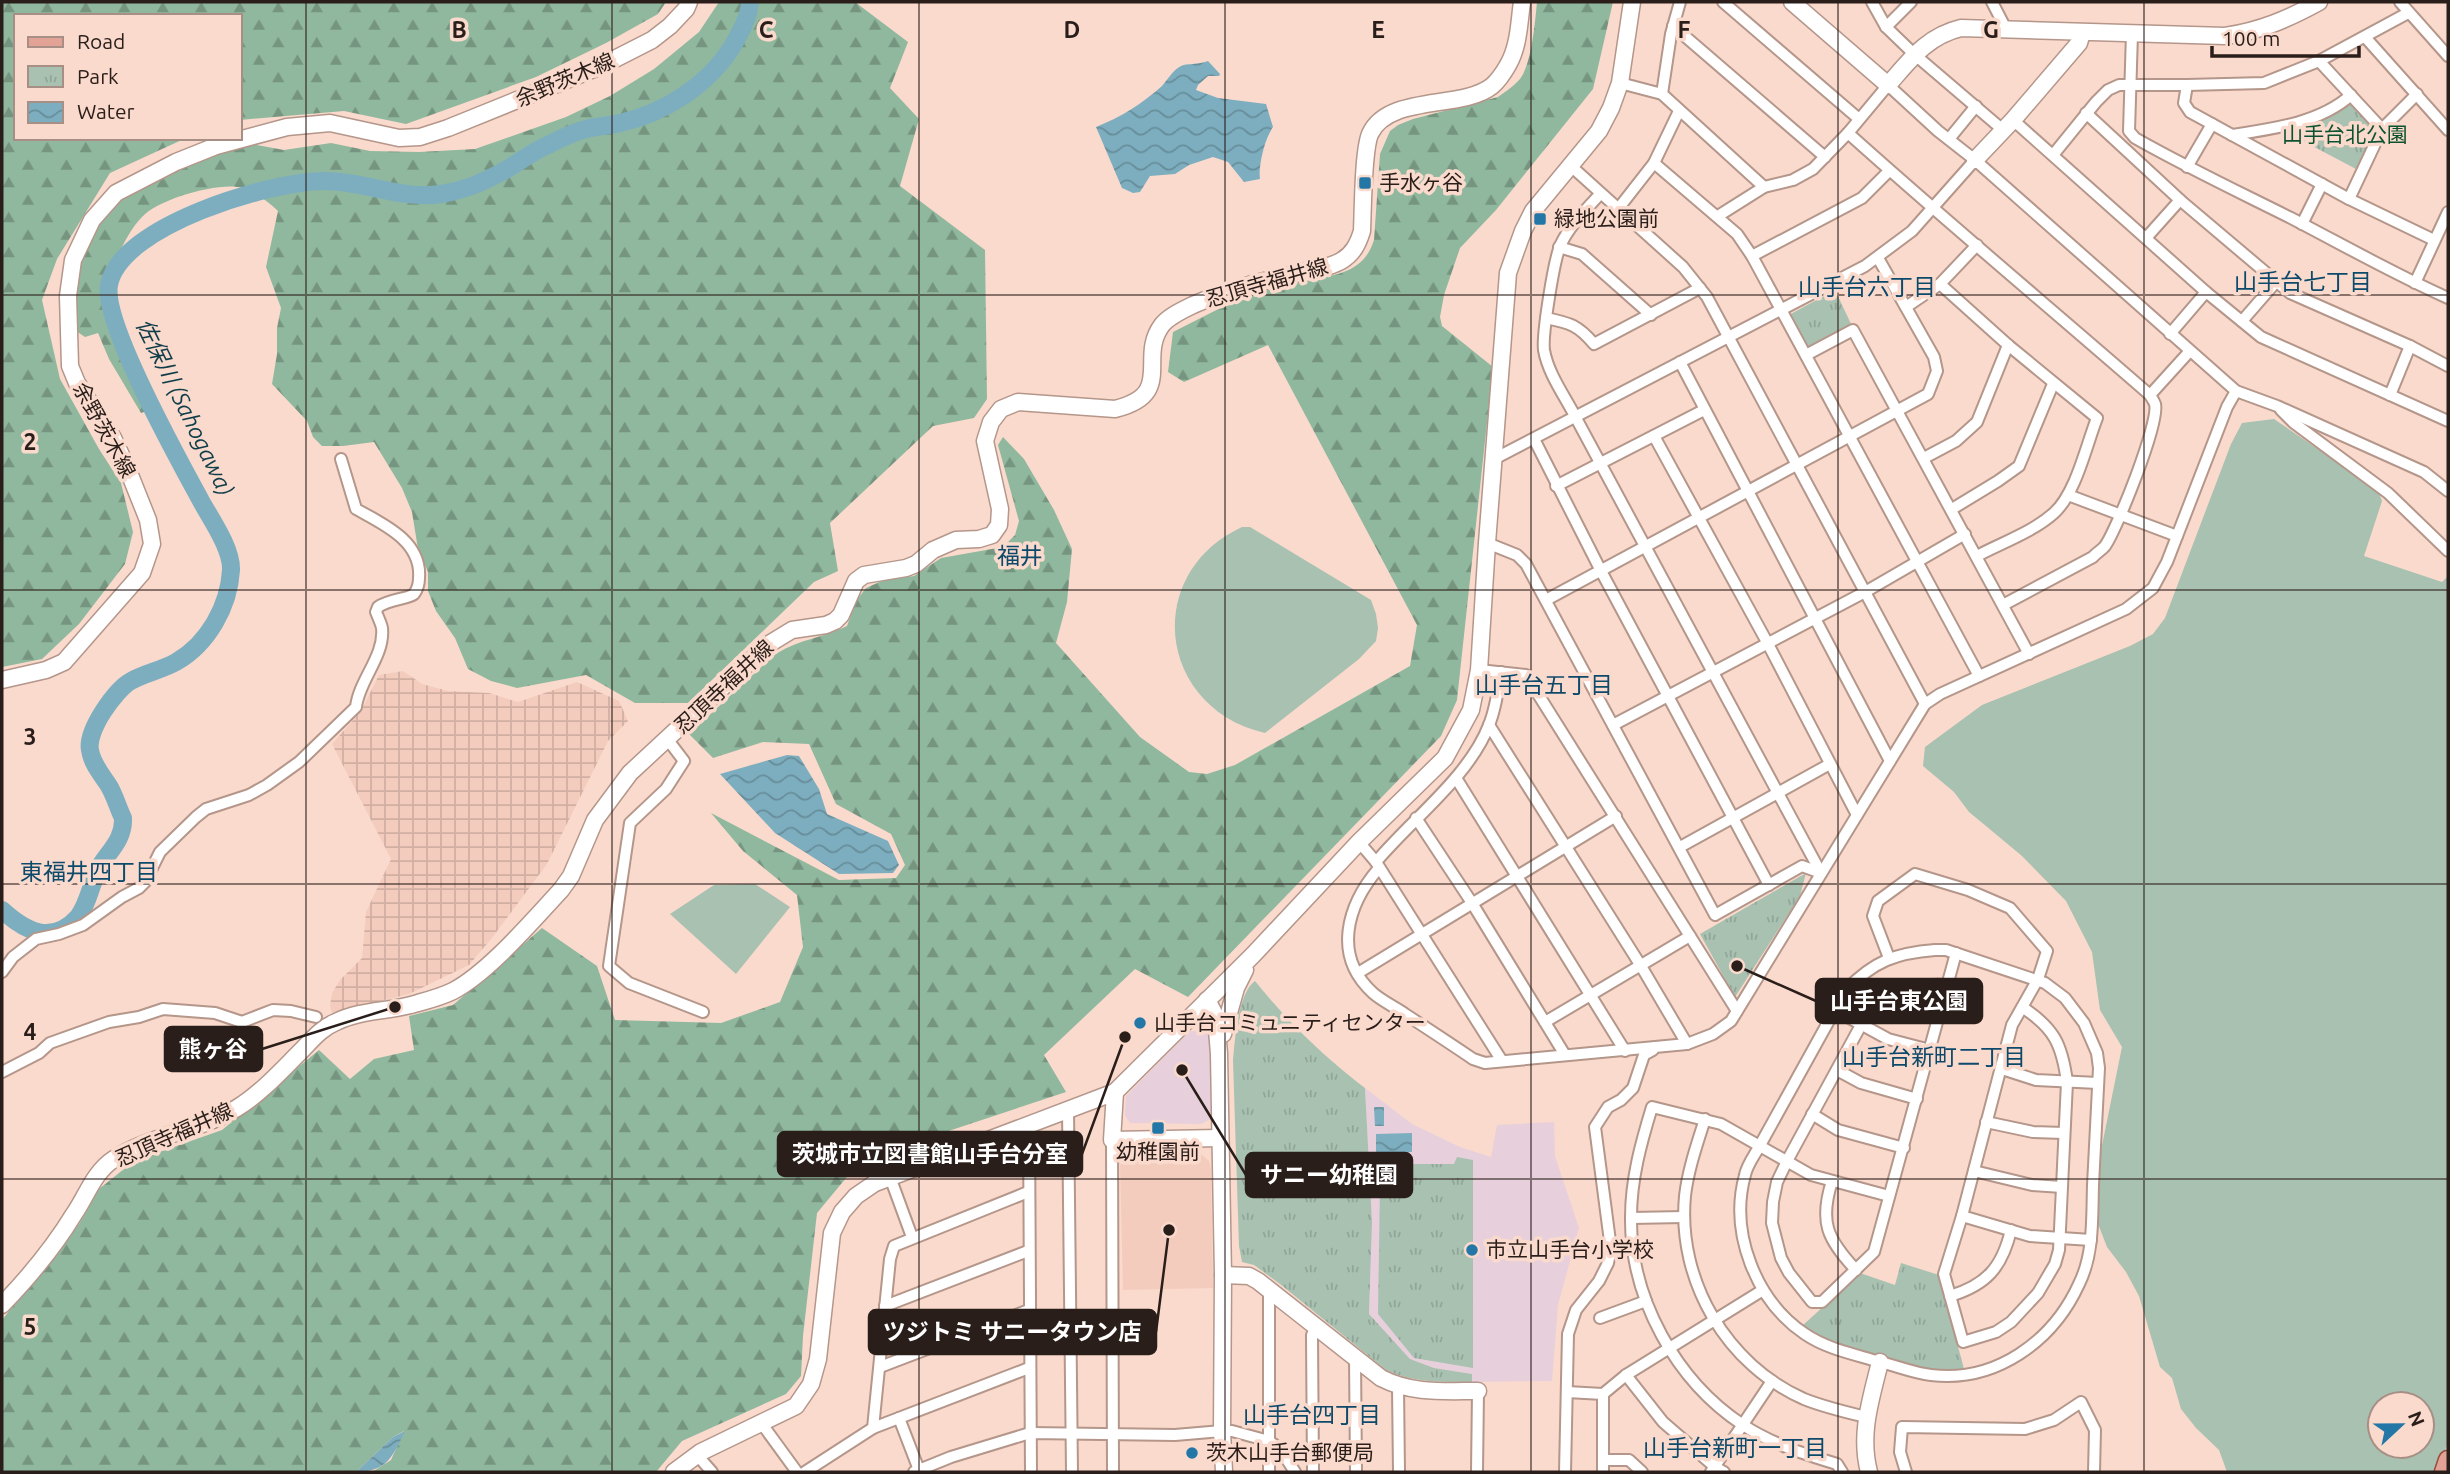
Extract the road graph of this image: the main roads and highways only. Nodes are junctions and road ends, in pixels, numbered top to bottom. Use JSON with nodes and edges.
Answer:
{"nodes":[{"id":1,"x":2448,"y":1461,"type":"edge"},
{"id":2,"x":2444,"y":1472,"type":"edge"}],
"edges":[{"from":1,"to":2,"type":"main road"}]}
